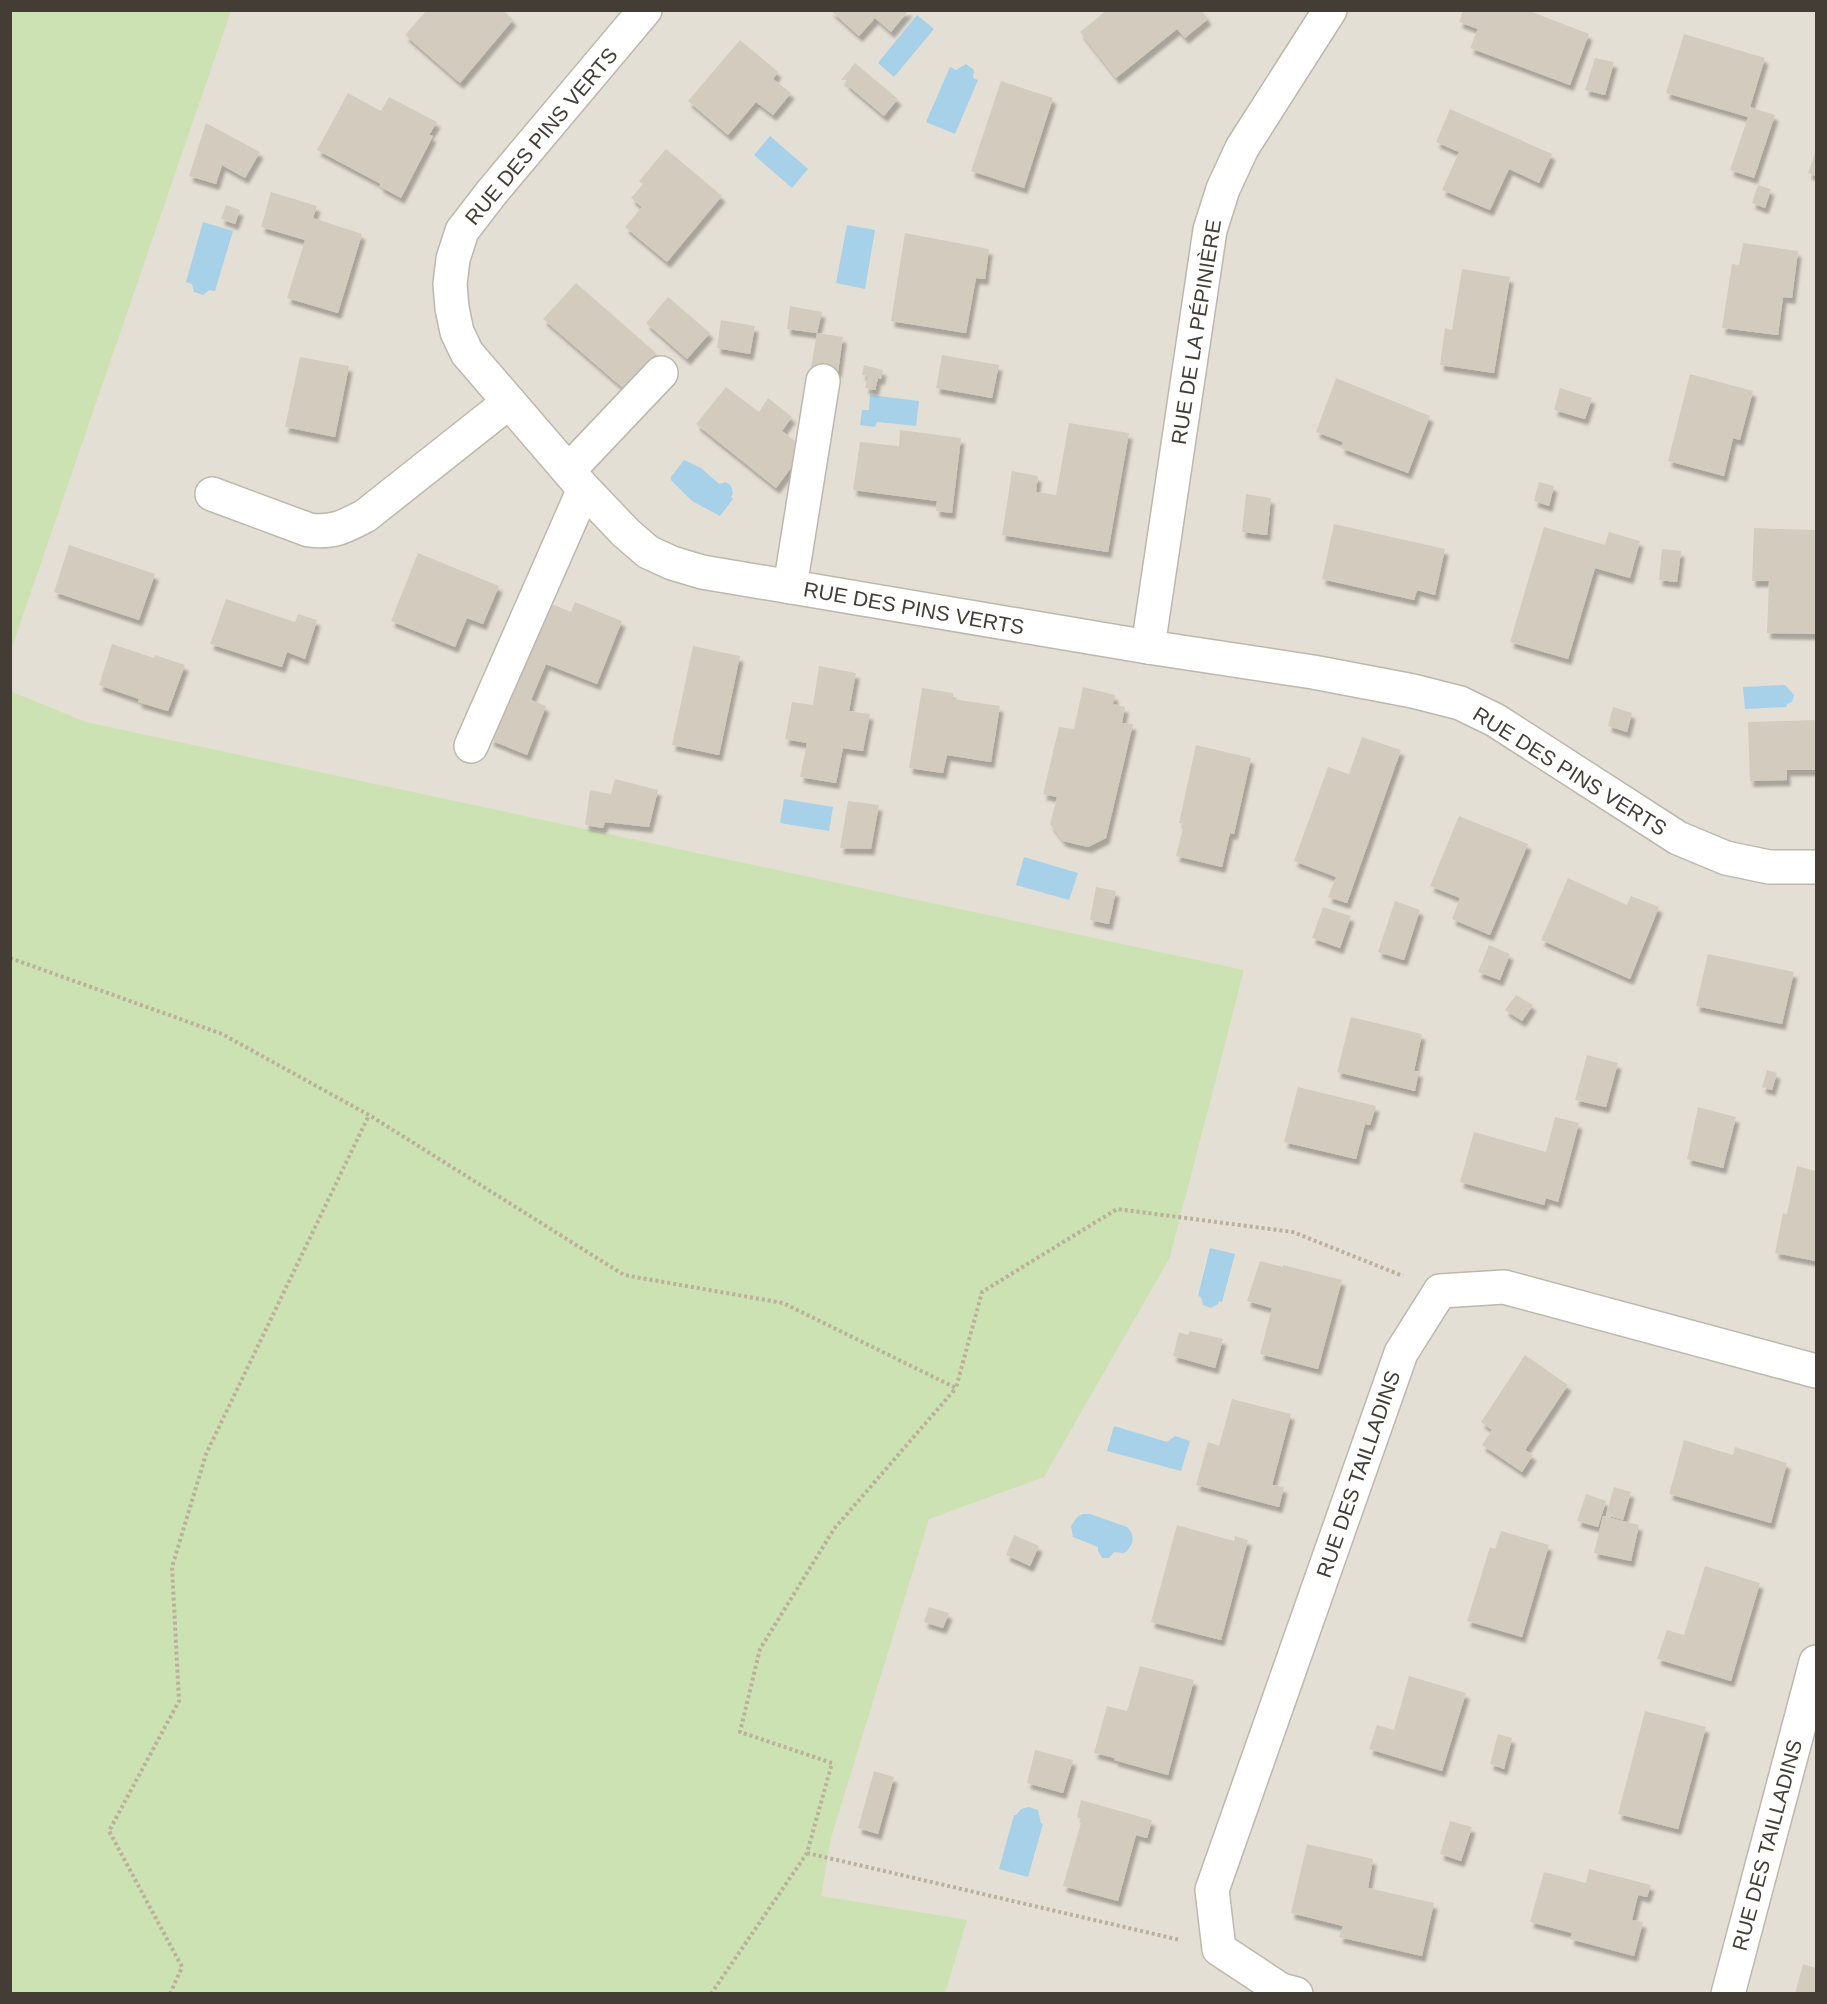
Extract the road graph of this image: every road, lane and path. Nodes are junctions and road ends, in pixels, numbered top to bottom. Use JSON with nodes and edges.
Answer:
{"nodes":[{"id":1,"x":645,"y":10,"type":"edge"},
{"id":2,"x":1330,"y":10,"type":"edge"},
{"id":3,"x":661,"y":373,"type":"dead end"},
{"id":4,"x":823,"y":381,"type":"dead end"},
{"id":5,"x":509,"y":402,"type":"junction"},
{"id":6,"x":577,"y":479,"type":"junction"},
{"id":7,"x":212,"y":494,"type":"dead end"},
{"id":8,"x":790,"y":586,"type":"junction"},
{"id":9,"x":1148,"y":647,"type":"junction"},
{"id":10,"x":471,"y":746,"type":"dead end"},
{"id":11,"x":1816,"y":867,"type":"edge"},
{"id":12,"x":10,"y":958,"type":"edge"},
{"id":13,"x":369,"y":1114,"type":"junction"},
{"id":14,"x":1440,"y":1291,"type":"junction"},
{"id":15,"x":1816,"y":1371,"type":"edge"},
{"id":16,"x":956,"y":1388,"type":"junction"},
{"id":17,"x":1816,"y":1662,"type":"edge"},
{"id":18,"x":807,"y":1852,"type":"junction"},
{"id":19,"x":1219,"y":1949,"type":"junction"},
{"id":20,"x":170,"y":1994,"type":"edge"},
{"id":21,"x":711,"y":1994,"type":"edge"},
{"id":22,"x":1296,"y":1994,"type":"edge"},
{"id":23,"x":1728,"y":1994,"type":"edge"}],
"edges":[{"from":1,"to":5,"type":"street","name":"RUE DES PINS VERTS"},
{"from":2,"to":9,"type":"street","name":"RUE DE LA PÉPINIÈRE"},
{"from":3,"to":6,"type":"street"},
{"from":4,"to":8,"type":"street"},
{"from":5,"to":6,"type":"street","name":"RUE DES PINS VERTS"},
{"from":5,"to":7,"type":"street"},
{"from":6,"to":8,"type":"street","name":"RUE DES PINS VERTS"},
{"from":6,"to":10,"type":"street"},
{"from":8,"to":9,"type":"street","name":"RUE DES PINS VERTS"},
{"from":9,"to":11,"type":"street","name":"RUE DES PINS VERTS"},
{"from":12,"to":13,"type":"path"},
{"from":13,"to":16,"type":"path"},
{"from":13,"to":20,"type":"path"},
{"from":14,"to":15,"type":"street"},
{"from":14,"to":16,"type":"path"},
{"from":14,"to":19,"type":"street","name":"RUE DES TAILLADINS"},
{"from":16,"to":18,"type":"path"},
{"from":17,"to":23,"type":"street","name":"RUE DES TAILLADINS"},
{"from":18,"to":19,"type":"path"},
{"from":18,"to":21,"type":"path"},
{"from":19,"to":22,"type":"street"}]}
